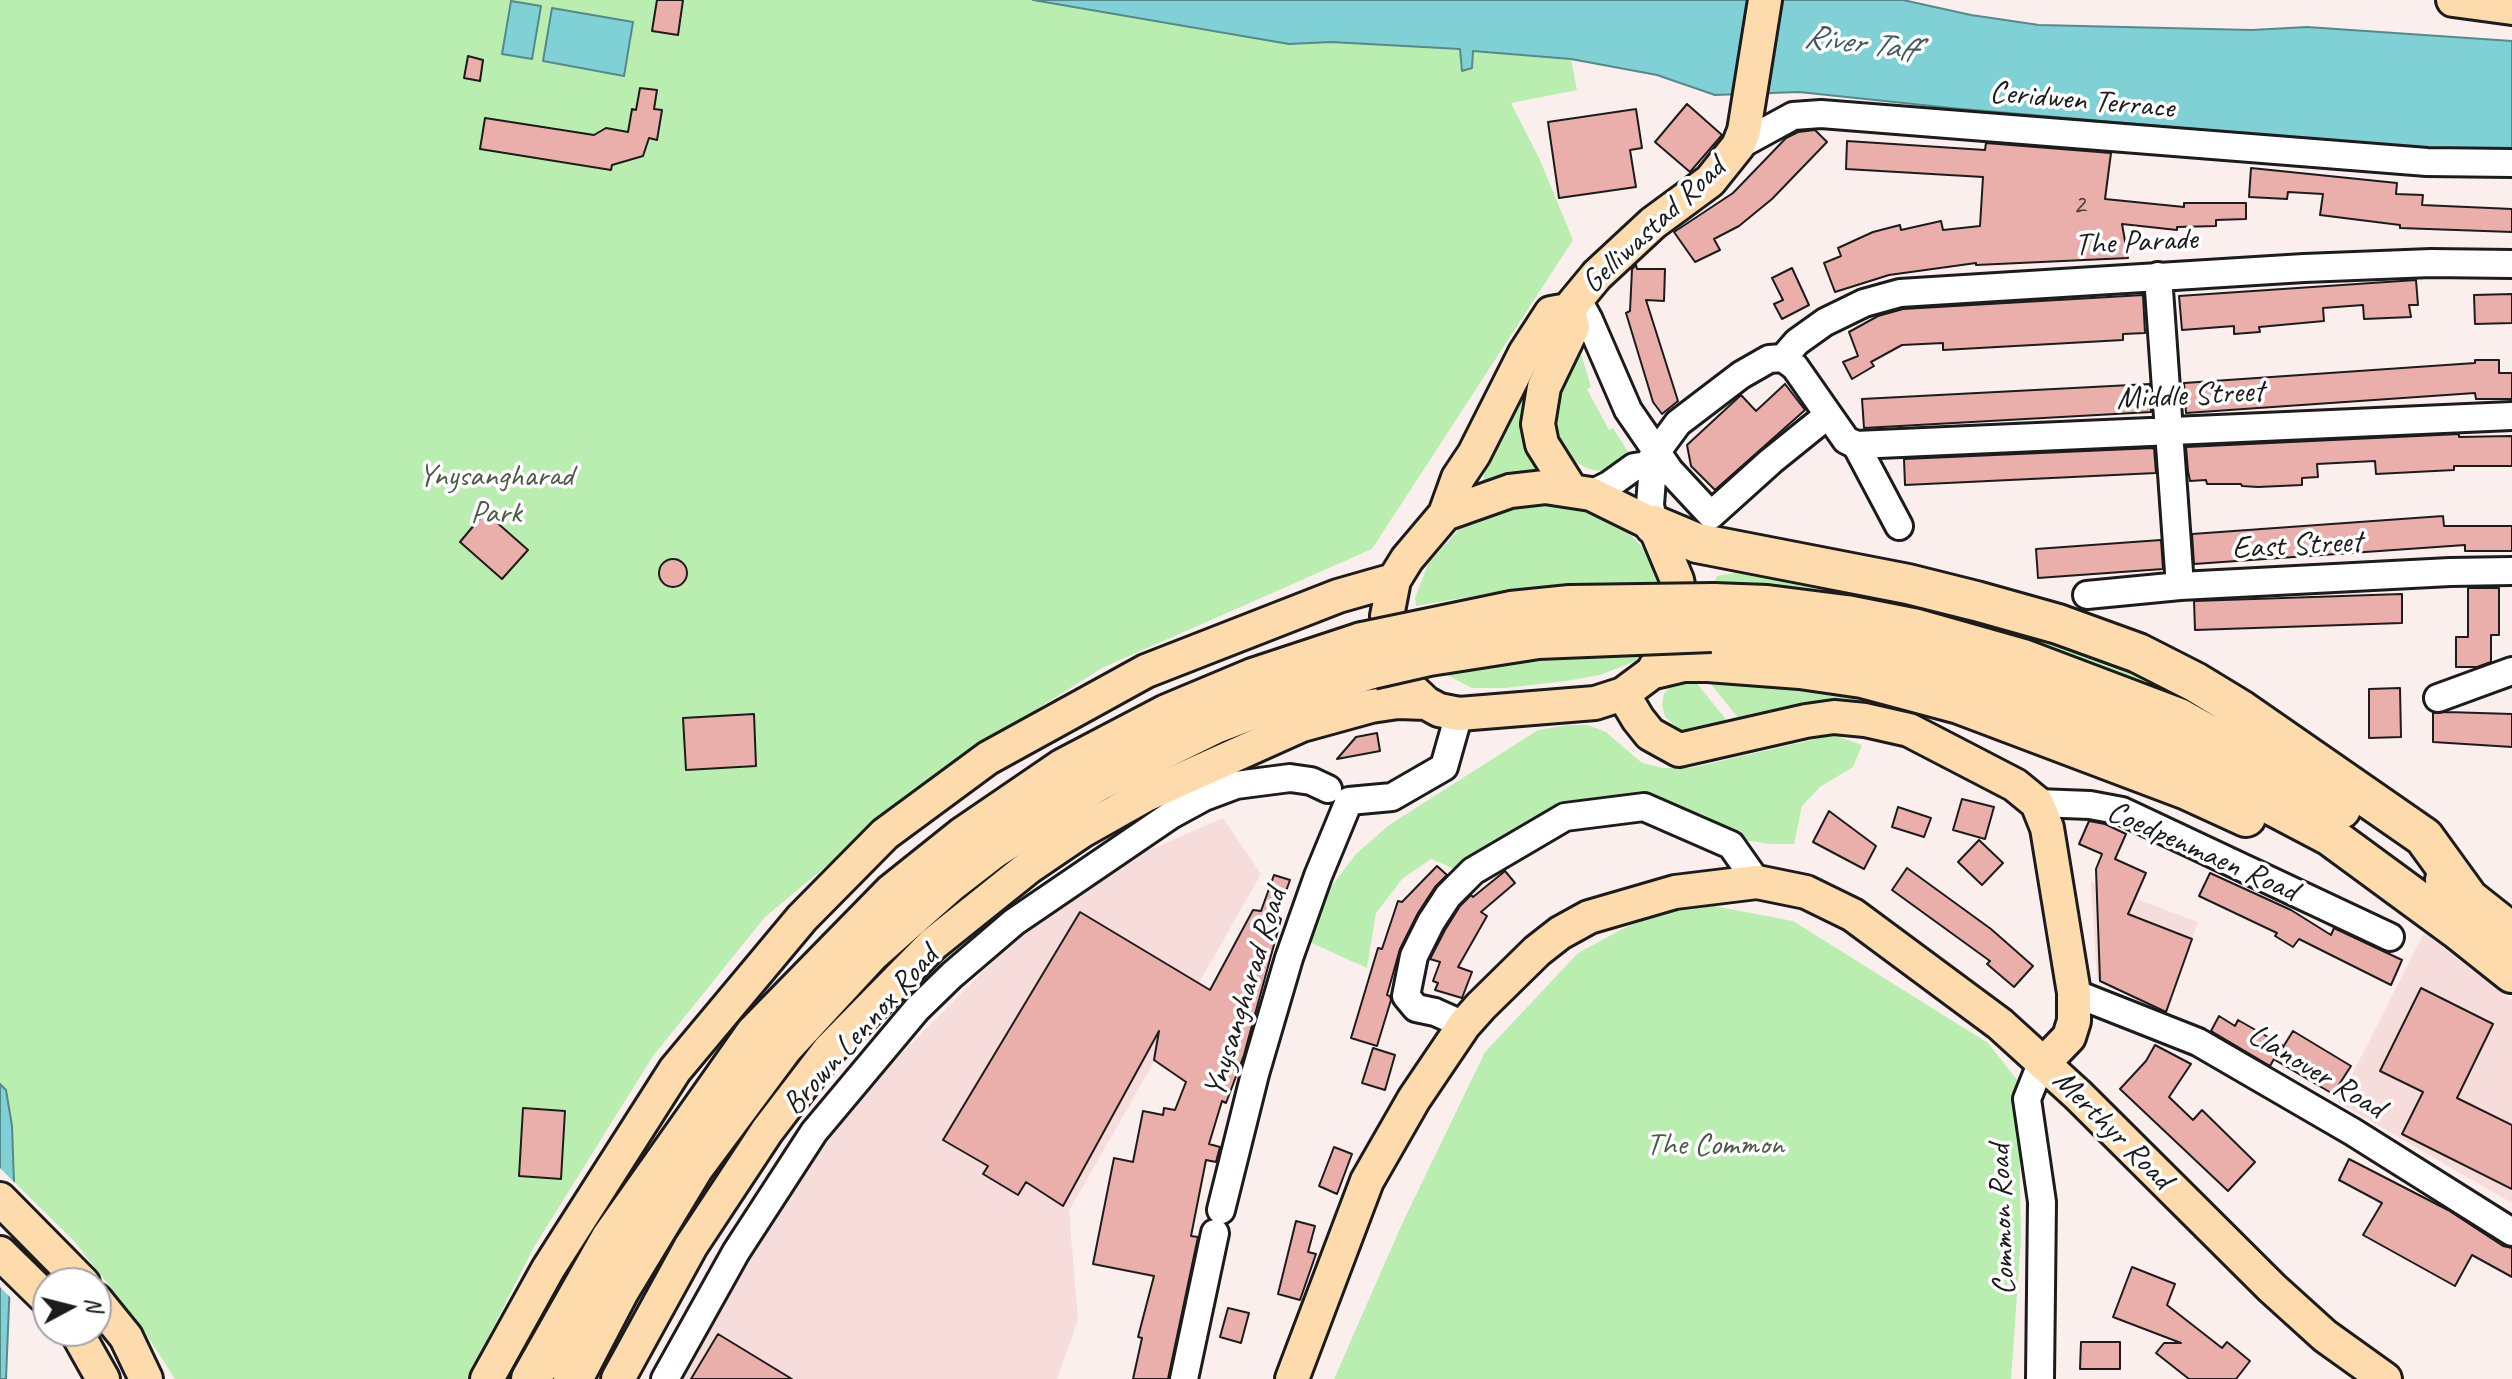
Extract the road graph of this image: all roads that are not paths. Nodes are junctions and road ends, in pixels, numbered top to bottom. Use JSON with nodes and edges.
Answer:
{"nodes":[{"id":1,"x":1765,"y":0,"type":"edge"},
{"id":2,"x":2453,"y":0,"type":"edge"},
{"id":3,"x":2512,"y":8,"type":"edge"},
{"id":4,"x":1741,"y":139,"type":"junction"},
{"id":5,"x":2512,"y":163,"type":"edge"},
{"id":6,"x":2512,"y":264,"type":"edge"},
{"id":7,"x":2158,"y":276,"type":"junction"},
{"id":8,"x":1572,"y":304,"type":"junction"},
{"id":9,"x":1783,"y":358,"type":"junction"},
{"id":10,"x":1828,"y":415,"type":"junction"},
{"id":11,"x":2512,"y":416,"type":"edge"},
{"id":12,"x":2169,"y":432,"type":"junction"},
{"id":13,"x":1864,"y":445,"type":"junction"},
{"id":14,"x":1652,"y":459,"type":"junction"},
{"id":15,"x":1581,"y":492,"type":"junction"},
{"id":16,"x":1445,"y":514,"type":"junction"},
{"id":17,"x":1654,"y":525,"type":"junction"},
{"id":18,"x":1899,"y":526,"type":"dead end"},
{"id":19,"x":2512,"y":571,"type":"edge"},
{"id":20,"x":1394,"y":580,"type":"junction"},
{"id":21,"x":2180,"y":586,"type":"junction"},
{"id":22,"x":2087,"y":595,"type":"dead end"},
{"id":23,"x":1712,"y":617,"type":"junction"},
{"id":24,"x":1367,"y":655,"type":"junction"},
{"id":25,"x":1658,"y":668,"type":"junction"},
{"id":26,"x":2512,"y":671,"type":"edge"},
{"id":27,"x":1623,"y":694,"type":"junction"},
{"id":28,"x":2438,"y":698,"type":"dead end"},
{"id":29,"x":1426,"y":703,"type":"junction"},
{"id":30,"x":1459,"y":714,"type":"junction"},
{"id":31,"x":1339,"y":795,"type":"junction"},
{"id":32,"x":2037,"y":803,"type":"junction"},
{"id":33,"x":2330,"y":836,"type":"junction"},
{"id":34,"x":1757,"y":882,"type":"junction"},
{"id":35,"x":2466,"y":895,"type":"junction"},
{"id":36,"x":2512,"y":933,"type":"edge"},
{"id":37,"x":2390,"y":937,"type":"dead end"},
{"id":38,"x":2512,"y":973,"type":"edge"},
{"id":39,"x":2074,"y":993,"type":"junction"},
{"id":40,"x":1464,"y":1025,"type":"junction"},
{"id":41,"x":2044,"y":1063,"type":"junction"},
{"id":42,"x":0,"y":1199,"type":"edge"},
{"id":43,"x":2512,"y":1232,"type":"edge"},
{"id":44,"x":0,"y":1253,"type":"edge"},
{"id":45,"x":68,"y":1267,"type":"edge"},
{"id":46,"x":32,"y":1284,"type":"edge"},
{"id":47,"x":112,"y":1320,"type":"edge"},
{"id":48,"x":85,"y":1347,"type":"edge"},
{"id":49,"x":103,"y":1379,"type":"edge"},
{"id":50,"x":146,"y":1379,"type":"edge"},
{"id":51,"x":487,"y":1379,"type":"edge"},
{"id":52,"x":531,"y":1379,"type":"edge"},
{"id":53,"x":573,"y":1379,"type":"edge"},
{"id":54,"x":618,"y":1379,"type":"edge"},
{"id":55,"x":665,"y":1379,"type":"edge"},
{"id":56,"x":1184,"y":1379,"type":"edge"},
{"id":57,"x":1292,"y":1379,"type":"edge"},
{"id":58,"x":2040,"y":1379,"type":"edge"},
{"id":59,"x":2385,"y":1379,"type":"edge"}],
"edges":[{"from":1,"to":4,"type":"main road","name":"Gelliwastad Road"},
{"from":2,"to":3,"type":"main road"},
{"from":4,"to":5,"type":"street","name":"Ceridwen Terrace"},
{"from":4,"to":8,"type":"main road","name":"Gelliwastad Road"},
{"from":6,"to":7,"type":"street","name":"The Parade"},
{"from":7,"to":9,"type":"street","name":"The Parade"},
{"from":7,"to":12,"type":"street"},
{"from":8,"to":14,"type":"street"},
{"from":8,"to":15,"type":"main road"},
{"from":8,"to":16,"type":"main road","name":"Gelliwastad Road"},
{"from":9,"to":10,"type":"street"},
{"from":9,"to":14,"type":"street"},
{"from":10,"to":13,"type":"street"},
{"from":10,"to":14,"type":"street"},
{"from":11,"to":12,"type":"street","name":"Middle Street"},
{"from":12,"to":13,"type":"street","name":"Middle Street"},
{"from":12,"to":21,"type":"street"},
{"from":13,"to":18,"type":"street"},
{"from":14,"to":15,"type":"street"},
{"from":14,"to":17,"type":"street"},
{"from":15,"to":16,"type":"main road"},
{"from":15,"to":17,"type":"main road"},
{"from":16,"to":20,"type":"main road"},
{"from":17,"to":25,"type":"main road"},
{"from":17,"to":35,"type":"highway"},
{"from":19,"to":21,"type":"street","name":"East Street"},
{"from":20,"to":29,"type":"main road"},
{"from":20,"to":51,"type":"main road"},
{"from":21,"to":22,"type":"street","name":"East Street"},
{"from":23,"to":24,"type":"highway","bridge":true},
{"from":23,"to":33,"type":"highway"},
{"from":23,"to":35,"type":"highway"},
{"from":24,"to":52,"type":"highway"},
{"from":24,"to":53,"type":"highway"},
{"from":25,"to":27,"type":"main road"},
{"from":25,"to":33,"type":"highway"},
{"from":26,"to":28,"type":"street"},
{"from":27,"to":30,"type":"main road"},
{"from":27,"to":32,"type":"main road"},
{"from":29,"to":30,"type":"main road"},
{"from":29,"to":54,"type":"main road"},
{"from":30,"to":31,"type":"street"},
{"from":31,"to":55,"type":"street","name":"Brown Lennox Road"},
{"from":31,"to":56,"type":"street","name":"Ynysangharad Road"},
{"from":32,"to":37,"type":"street","name":"Coedpenmaen Road"},
{"from":32,"to":39,"type":"main road","name":"Merthyr Road"},
{"from":33,"to":38,"type":"highway"},
{"from":34,"to":40,"type":"main road"},
{"from":34,"to":40,"type":"street"},
{"from":34,"to":41,"type":"main road"},
{"from":35,"to":36,"type":"highway"},
{"from":39,"to":41,"type":"main road","name":"Merthyr Road"},
{"from":39,"to":43,"type":"street","name":"Llanover Road"},
{"from":40,"to":57,"type":"main road"},
{"from":41,"to":58,"type":"street","name":"Common Road"},
{"from":41,"to":59,"type":"main road","name":"Merthyr Road"},
{"from":42,"to":45,"type":"main road"},
{"from":44,"to":46,"type":"main road"},
{"from":47,"to":50,"type":"main road"},
{"from":48,"to":49,"type":"main road"}]}
